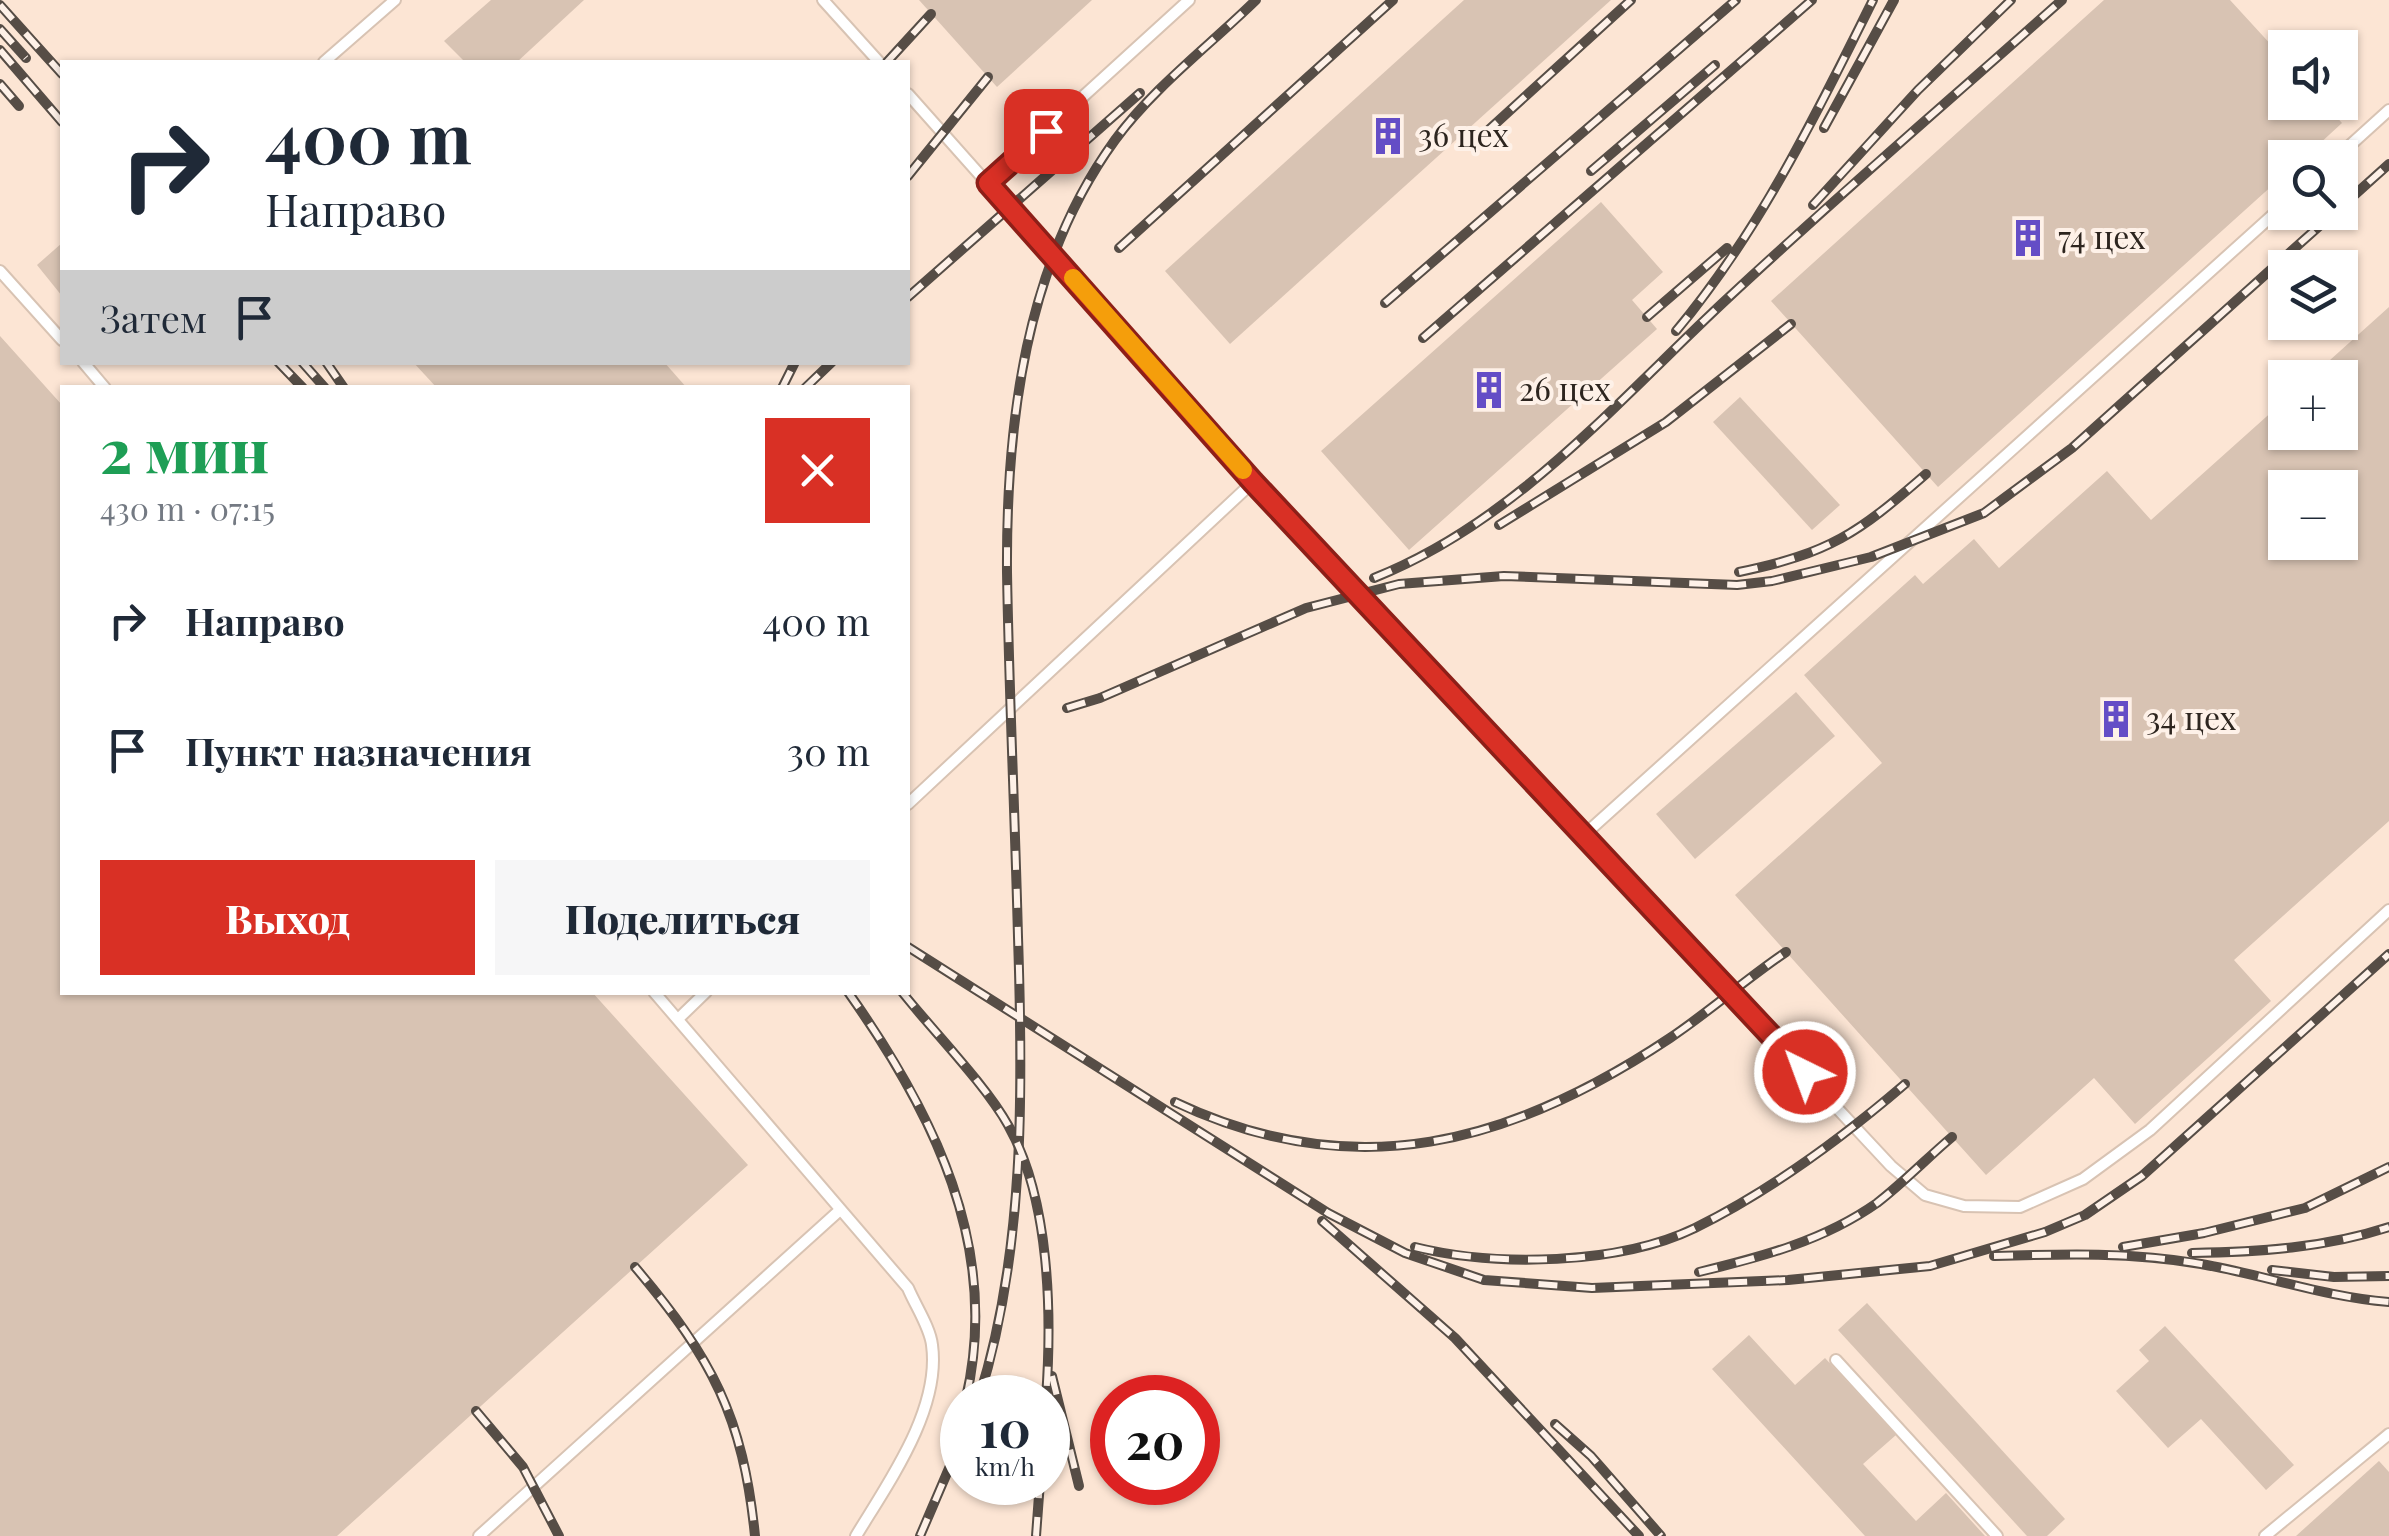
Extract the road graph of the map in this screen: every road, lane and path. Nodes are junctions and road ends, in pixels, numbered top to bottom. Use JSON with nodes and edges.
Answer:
{"nodes":[{"id":1,"x":395,"y":0,"type":"edge"},
{"id":2,"x":823,"y":0,"type":"edge"},
{"id":3,"x":1188,"y":0,"type":"edge"},
{"id":4,"x":326,"y":60,"type":"edge"},
{"id":5,"x":878,"y":60,"type":"edge"},
{"id":6,"x":910,"y":96,"type":"edge"},
{"id":7,"x":2389,"y":110,"type":"edge"},
{"id":8,"x":2356,"y":140,"type":"edge"},
{"id":9,"x":988,"y":183,"type":"junction"},
{"id":10,"x":2268,"y":219,"type":"edge"},
{"id":11,"x":0,"y":271,"type":"edge"},
{"id":12,"x":60,"y":338,"type":"edge"},
{"id":13,"x":86,"y":365,"type":"edge"},
{"id":14,"x":103,"y":385,"type":"edge"},
{"id":15,"x":1253,"y":482,"type":"junction"},
{"id":16,"x":910,"y":802,"type":"edge"},
{"id":17,"x":1584,"y":835,"type":"junction"},
{"id":18,"x":2389,"y":910,"type":"edge"},
{"id":19,"x":657,"y":995,"type":"edge"},
{"id":20,"x":703,"y":995,"type":"edge"},
{"id":21,"x":678,"y":1018,"type":"junction"},
{"id":22,"x":840,"y":1210,"type":"junction"},
{"id":23,"x":1836,"y":1360,"type":"dead end"},
{"id":24,"x":2389,"y":1434,"type":"edge"},
{"id":25,"x":479,"y":1536,"type":"edge"},
{"id":26,"x":856,"y":1536,"type":"edge"},
{"id":27,"x":1997,"y":1536,"type":"edge"},
{"id":28,"x":2265,"y":1536,"type":"edge"}],
"edges":[{"from":1,"to":4,"type":"lane"},
{"from":2,"to":5,"type":"lane"},
{"from":3,"to":9,"type":"lane"},
{"from":6,"to":9,"type":"lane"},
{"from":7,"to":8,"type":"lane"},
{"from":9,"to":15,"type":"lane"},
{"from":10,"to":17,"type":"lane"},
{"from":11,"to":12,"type":"lane"},
{"from":13,"to":14,"type":"lane"},
{"from":15,"to":16,"type":"lane"},
{"from":15,"to":17,"type":"lane"},
{"from":17,"to":18,"type":"lane"},
{"from":19,"to":21,"type":"lane"},
{"from":20,"to":21,"type":"lane"},
{"from":21,"to":22,"type":"lane"},
{"from":22,"to":25,"type":"lane"},
{"from":22,"to":26,"type":"lane"},
{"from":23,"to":27,"type":"lane"},
{"from":24,"to":28,"type":"lane"}]}
